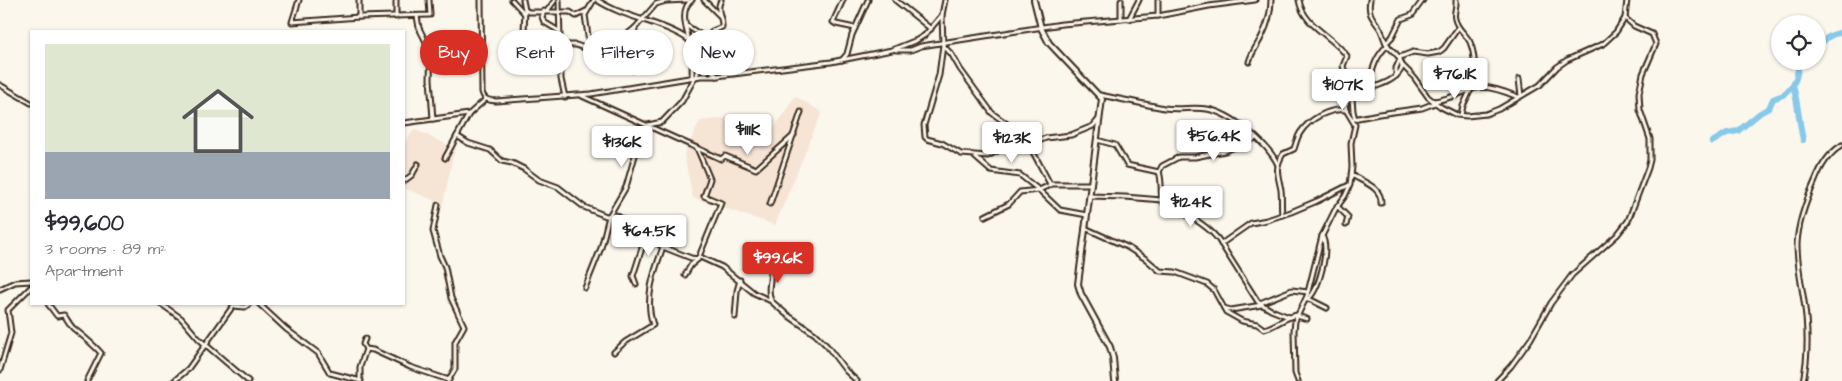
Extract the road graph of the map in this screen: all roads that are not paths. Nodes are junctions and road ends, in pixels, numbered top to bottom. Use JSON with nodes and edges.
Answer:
{"nodes":[{"id":1,"x":299,"y":0,"type":"edge"},
{"id":2,"x":359,"y":0,"type":"edge"},
{"id":3,"x":396,"y":0,"type":"edge"},
{"id":4,"x":429,"y":0,"type":"edge"},
{"id":5,"x":481,"y":0,"type":"edge"},
{"id":6,"x":512,"y":0,"type":"edge"},
{"id":7,"x":523,"y":0,"type":"edge"},
{"id":8,"x":554,"y":0,"type":"edge"},
{"id":9,"x":559,"y":0,"type":"edge"},
{"id":10,"x":594,"y":0,"type":"edge"},
{"id":11,"x":597,"y":0,"type":"edge"},
{"id":12,"x":688,"y":0,"type":"edge"},
{"id":13,"x":692,"y":0,"type":"edge"},
{"id":14,"x":704,"y":0,"type":"edge"},
{"id":15,"x":716,"y":0,"type":"edge"},
{"id":16,"x":721,"y":0,"type":"edge"},
{"id":17,"x":843,"y":0,"type":"edge"},
{"id":18,"x":868,"y":0,"type":"edge"},
{"id":19,"x":896,"y":0,"type":"edge"},
{"id":20,"x":945,"y":0,"type":"edge"},
{"id":21,"x":1034,"y":0,"type":"edge"},
{"id":22,"x":1121,"y":0,"type":"edge"},
{"id":23,"x":1139,"y":0,"type":"edge"},
{"id":24,"x":1158,"y":0,"type":"edge"},
{"id":25,"x":1256,"y":0,"type":"edge"},
{"id":26,"x":1271,"y":0,"type":"edge"},
{"id":27,"x":1299,"y":0,"type":"edge"},
{"id":28,"x":1370,"y":0,"type":"edge"},
{"id":29,"x":1423,"y":0,"type":"edge"},
{"id":30,"x":1456,"y":0,"type":"edge"},
{"id":31,"x":1626,"y":0,"type":"edge"},
{"id":32,"x":718,"y":6,"type":"junction"},
{"id":33,"x":559,"y":7,"type":"junction"},
{"id":34,"x":586,"y":10,"type":"junction"},
{"id":35,"x":545,"y":11,"type":"junction"},
{"id":36,"x":525,"y":12,"type":"junction"},
{"id":37,"x":552,"y":12,"type":"junction"},
{"id":38,"x":559,"y":13,"type":"junction"},
{"id":39,"x":942,"y":15,"type":"junction"},
{"id":40,"x":417,"y":16,"type":"junction"},
{"id":41,"x":719,"y":16,"type":"junction"},
{"id":42,"x":1158,"y":16,"type":"junction"},
{"id":43,"x":359,"y":17,"type":"junction"},
{"id":44,"x":396,"y":17,"type":"junction"},
{"id":45,"x":1626,"y":18,"type":"junction"},
{"id":46,"x":1128,"y":19,"type":"junction"},
{"id":47,"x":642,"y":20,"type":"junction"},
{"id":48,"x":1121,"y":20,"type":"junction"},
{"id":49,"x":686,"y":26,"type":"junction"},
{"id":50,"x":635,"y":28,"type":"joint"},
{"id":51,"x":854,"y":28,"type":"junction"},
{"id":52,"x":1041,"y":28,"type":"junction"},
{"id":53,"x":1458,"y":28,"type":"junction"},
{"id":54,"x":930,"y":29,"type":"junction"},
{"id":55,"x":524,"y":30,"type":"edge"},
{"id":56,"x":557,"y":30,"type":"edge"},
{"id":57,"x":559,"y":30,"type":"edge"},
{"id":58,"x":587,"y":30,"type":"edge"},
{"id":59,"x":632,"y":30,"type":"edge"},
{"id":60,"x":687,"y":30,"type":"edge"},
{"id":61,"x":693,"y":30,"type":"edge"},
{"id":62,"x":712,"y":30,"type":"edge"},
{"id":63,"x":683,"y":37,"type":"edge"},
{"id":64,"x":914,"y":42,"type":"junction"},
{"id":65,"x":942,"y":44,"type":"junction"},
{"id":66,"x":1387,"y":44,"type":"junction"},
{"id":67,"x":927,"y":45,"type":"junction"},
{"id":68,"x":892,"y":50,"type":"junction"},
{"id":69,"x":1400,"y":58,"type":"junction"},
{"id":70,"x":842,"y":60,"type":"junction"},
{"id":71,"x":1249,"y":62,"type":"dead end"},
{"id":72,"x":1402,"y":64,"type":"junction"},
{"id":73,"x":561,"y":75,"type":"edge"},
{"id":74,"x":694,"y":75,"type":"edge"},
{"id":75,"x":696,"y":75,"type":"edge"},
{"id":76,"x":717,"y":76,"type":"joint"},
{"id":77,"x":1396,"y":76,"type":"junction"},
{"id":78,"x":694,"y":78,"type":"junction"},
{"id":79,"x":1519,"y":79,"type":"dead end"},
{"id":80,"x":0,"y":85,"type":"edge"},
{"id":81,"x":1367,"y":90,"type":"junction"},
{"id":82,"x":1471,"y":90,"type":"junction"},
{"id":83,"x":582,"y":95,"type":"junction"},
{"id":84,"x":1100,"y":95,"type":"junction"},
{"id":85,"x":565,"y":97,"type":"junction"},
{"id":86,"x":1519,"y":97,"type":"junction"},
{"id":87,"x":1352,"y":98,"type":"junction"},
{"id":88,"x":486,"y":99,"type":"junction"},
{"id":89,"x":30,"y":102,"type":"edge"},
{"id":90,"x":1434,"y":102,"type":"junction"},
{"id":91,"x":1346,"y":110,"type":"junction"},
{"id":92,"x":801,"y":112,"type":"dead end"},
{"id":93,"x":469,"y":114,"type":"junction"},
{"id":94,"x":1461,"y":115,"type":"junction"},
{"id":95,"x":1100,"y":117,"type":"junction"},
{"id":96,"x":433,"y":119,"type":"junction"},
{"id":97,"x":1354,"y":119,"type":"junction"},
{"id":98,"x":405,"y":123,"type":"edge"},
{"id":99,"x":648,"y":125,"type":"junction"},
{"id":100,"x":794,"y":135,"type":"junction"},
{"id":101,"x":457,"y":136,"type":"junction"},
{"id":102,"x":1256,"y":138,"type":"junction"},
{"id":103,"x":1098,"y":140,"type":"junction"},
{"id":104,"x":1030,"y":145,"type":"junction"},
{"id":105,"x":1842,"y":145,"type":"edge"},
{"id":106,"x":696,"y":148,"type":"junction"},
{"id":107,"x":974,"y":156,"type":"junction"},
{"id":108,"x":445,"y":158,"type":"dead end"},
{"id":109,"x":418,"y":164,"type":"dead end"},
{"id":110,"x":1278,"y":165,"type":"junction"},
{"id":111,"x":1159,"y":172,"type":"junction"},
{"id":112,"x":1352,"y":175,"type":"junction"},
{"id":113,"x":405,"y":180,"type":"edge"},
{"id":114,"x":1091,"y":184,"type":"junction"},
{"id":115,"x":1051,"y":185,"type":"junction"},
{"id":116,"x":1350,"y":185,"type":"junction"},
{"id":117,"x":1039,"y":190,"type":"junction"},
{"id":118,"x":1089,"y":196,"type":"junction"},
{"id":119,"x":1162,"y":200,"type":"junction"},
{"id":120,"x":1381,"y":203,"type":"dead end"},
{"id":121,"x":770,"y":204,"type":"dead end"},
{"id":122,"x":438,"y":205,"type":"dead end"},
{"id":123,"x":1337,"y":206,"type":"junction"},
{"id":124,"x":1087,"y":215,"type":"junction"},
{"id":125,"x":1282,"y":215,"type":"junction"},
{"id":126,"x":609,"y":216,"type":"junction"},
{"id":127,"x":985,"y":216,"type":"dead end"},
{"id":128,"x":1346,"y":225,"type":"dead end"},
{"id":129,"x":1084,"y":228,"type":"junction"},
{"id":130,"x":643,"y":233,"type":"junction"},
{"id":131,"x":1322,"y":236,"type":"junction"},
{"id":132,"x":1221,"y":244,"type":"junction"},
{"id":133,"x":662,"y":247,"type":"junction"},
{"id":134,"x":699,"y":258,"type":"junction"},
{"id":135,"x":770,"y":271,"type":"dead end"},
{"id":136,"x":685,"y":275,"type":"dead end"},
{"id":137,"x":740,"y":280,"type":"junction"},
{"id":138,"x":30,"y":281,"type":"edge"},
{"id":139,"x":636,"y":284,"type":"dead end"},
{"id":140,"x":30,"y":288,"type":"edge"},
{"id":141,"x":585,"y":288,"type":"dead end"},
{"id":142,"x":0,"y":289,"type":"edge"},
{"id":143,"x":1308,"y":292,"type":"junction"},
{"id":144,"x":1307,"y":299,"type":"junction"},
{"id":145,"x":771,"y":301,"type":"junction"},
{"id":146,"x":1261,"y":304,"type":"junction"},
{"id":147,"x":49,"y":305,"type":"edge"},
{"id":148,"x":162,"y":305,"type":"edge"},
{"id":149,"x":247,"y":305,"type":"edge"},
{"id":150,"x":260,"y":305,"type":"edge"},
{"id":151,"x":1224,"y":308,"type":"junction"},
{"id":152,"x":1327,"y":308,"type":"dead end"},
{"id":153,"x":1297,"y":316,"type":"junction"},
{"id":154,"x":735,"y":317,"type":"dead end"},
{"id":155,"x":1289,"y":317,"type":"junction"},
{"id":156,"x":1307,"y":319,"type":"dead end"},
{"id":157,"x":365,"y":339,"type":"dead end"},
{"id":158,"x":205,"y":344,"type":"junction"},
{"id":159,"x":366,"y":349,"type":"junction"},
{"id":160,"x":614,"y":352,"type":"dead end"},
{"id":161,"x":0,"y":370,"type":"edge"},
{"id":162,"x":449,"y":380,"type":"edge"},
{"id":163,"x":87,"y":381,"type":"edge"},
{"id":164,"x":174,"y":381,"type":"edge"},
{"id":165,"x":248,"y":381,"type":"edge"},
{"id":166,"x":361,"y":381,"type":"edge"},
{"id":167,"x":858,"y":381,"type":"edge"},
{"id":168,"x":1115,"y":381,"type":"edge"},
{"id":169,"x":1298,"y":381,"type":"edge"},
{"id":170,"x":1497,"y":381,"type":"edge"},
{"id":171,"x":1802,"y":381,"type":"edge"}],
"edges":[{"from":1,"to":43,"type":"street"},
{"from":2,"to":43,"type":"street"},
{"from":3,"to":44,"type":"street"},
{"from":4,"to":40,"type":"street"},
{"from":5,"to":88,"type":"street"},
{"from":6,"to":36,"type":"street"},
{"from":7,"to":36,"type":"street"},
{"from":8,"to":35,"type":"street"},
{"from":9,"to":33,"type":"street"},
{"from":10,"to":34,"type":"street"},
{"from":11,"to":47,"type":"street"},
{"from":12,"to":47,"type":"street"},
{"from":13,"to":49,"type":"street"},
{"from":14,"to":41,"type":"street"},
{"from":15,"to":32,"type":"street"},
{"from":16,"to":32,"type":"street"},
{"from":17,"to":51,"type":"street"},
{"from":18,"to":51,"type":"street"},
{"from":19,"to":54,"type":"street"},
{"from":20,"to":39,"type":"street"},
{"from":21,"to":52,"type":"street"},
{"from":22,"to":48,"type":"street"},
{"from":23,"to":46,"type":"street"},
{"from":24,"to":42,"type":"street"},
{"from":25,"to":42,"type":"street"},
{"from":26,"to":71,"type":"street"},
{"from":27,"to":87,"type":"street"},
{"from":28,"to":66,"type":"street"},
{"from":29,"to":66,"type":"street"},
{"from":30,"to":53,"type":"street"},
{"from":31,"to":45,"type":"street"},
{"from":32,"to":41,"type":"street"},
{"from":33,"to":37,"type":"street"},
{"from":33,"to":38,"type":"street"},
{"from":34,"to":38,"type":"street"},
{"from":34,"to":58,"type":"street"},
{"from":35,"to":36,"type":"street"},
{"from":35,"to":37,"type":"street"},
{"from":35,"to":56,"type":"street"},
{"from":36,"to":55,"type":"street"},
{"from":37,"to":38,"type":"street"},
{"from":38,"to":57,"type":"street"},
{"from":39,"to":54,"type":"street"},
{"from":39,"to":65,"type":"street"},
{"from":40,"to":44,"type":"street"},
{"from":40,"to":96,"type":"street"},
{"from":41,"to":62,"type":"street"},
{"from":42,"to":46,"type":"street"},
{"from":43,"to":44,"type":"street"},
{"from":45,"to":86,"type":"street"},
{"from":45,"to":170,"type":"street"},
{"from":46,"to":48,"type":"street"},
{"from":47,"to":50,"type":"street"},
{"from":47,"to":63,"type":"street"},
{"from":48,"to":52,"type":"street"},
{"from":49,"to":60,"type":"street"},
{"from":49,"to":61,"type":"street"},
{"from":50,"to":59,"type":"street"},
{"from":51,"to":70,"type":"street"},
{"from":52,"to":65,"type":"street"},
{"from":52,"to":84,"type":"street"},
{"from":53,"to":69,"type":"street"},
{"from":53,"to":82,"type":"street"},
{"from":54,"to":64,"type":"street"},
{"from":64,"to":67,"type":"street"},
{"from":64,"to":68,"type":"street"},
{"from":65,"to":67,"type":"street"},
{"from":65,"to":104,"type":"street"},
{"from":65,"to":107,"type":"street"},
{"from":66,"to":69,"type":"street"},
{"from":66,"to":81,"type":"street"},
{"from":67,"to":68,"type":"street"},
{"from":68,"to":70,"type":"street"},
{"from":69,"to":72,"type":"street"},
{"from":69,"to":77,"type":"street"},
{"from":70,"to":76,"type":"street"},
{"from":72,"to":77,"type":"street"},
{"from":72,"to":90,"type":"street"},
{"from":73,"to":85,"type":"street"},
{"from":74,"to":78,"type":"street"},
{"from":75,"to":78,"type":"street"},
{"from":76,"to":78,"type":"street"},
{"from":77,"to":81,"type":"street"},
{"from":78,"to":83,"type":"street"},
{"from":78,"to":99,"type":"street"},
{"from":79,"to":86,"type":"street"},
{"from":80,"to":89,"type":"street"},
{"from":81,"to":87,"type":"street"},
{"from":82,"to":86,"type":"street"},
{"from":82,"to":90,"type":"street"},
{"from":82,"to":94,"type":"street"},
{"from":83,"to":85,"type":"street"},
{"from":83,"to":99,"type":"street"},
{"from":84,"to":95,"type":"street"},
{"from":84,"to":102,"type":"street"},
{"from":85,"to":88,"type":"street"},
{"from":86,"to":94,"type":"street"},
{"from":87,"to":91,"type":"street"},
{"from":87,"to":97,"type":"street"},
{"from":88,"to":93,"type":"street"},
{"from":90,"to":94,"type":"street"},
{"from":90,"to":97,"type":"street"},
{"from":91,"to":97,"type":"street"},
{"from":91,"to":110,"type":"street"},
{"from":92,"to":100,"type":"street"},
{"from":93,"to":96,"type":"street"},
{"from":93,"to":101,"type":"street"},
{"from":95,"to":103,"type":"street"},
{"from":95,"to":104,"type":"street"},
{"from":96,"to":98,"type":"street"},
{"from":97,"to":112,"type":"street"},
{"from":99,"to":106,"type":"street"},
{"from":99,"to":126,"type":"street"},
{"from":100,"to":106,"type":"street"},
{"from":100,"to":121,"type":"street"},
{"from":101,"to":108,"type":"street"},
{"from":101,"to":126,"type":"street"},
{"from":102,"to":110,"type":"street"},
{"from":102,"to":111,"type":"street"},
{"from":103,"to":111,"type":"street"},
{"from":103,"to":114,"type":"street"},
{"from":104,"to":107,"type":"street"},
{"from":104,"to":115,"type":"street"},
{"from":105,"to":171,"type":"street"},
{"from":106,"to":134,"type":"street"},
{"from":107,"to":117,"type":"street"},
{"from":109,"to":113,"type":"street"},
{"from":110,"to":125,"type":"street"},
{"from":111,"to":119,"type":"street"},
{"from":112,"to":116,"type":"street"},
{"from":112,"to":120,"type":"street"},
{"from":114,"to":115,"type":"street"},
{"from":114,"to":118,"type":"street"},
{"from":115,"to":117,"type":"street"},
{"from":116,"to":123,"type":"street"},
{"from":116,"to":125,"type":"street"},
{"from":117,"to":124,"type":"street"},
{"from":117,"to":127,"type":"street"},
{"from":118,"to":119,"type":"street"},
{"from":118,"to":124,"type":"street"},
{"from":119,"to":132,"type":"street"},
{"from":122,"to":162,"type":"street"},
{"from":123,"to":128,"type":"street"},
{"from":123,"to":131,"type":"street"},
{"from":124,"to":129,"type":"street"},
{"from":125,"to":132,"type":"street"},
{"from":126,"to":130,"type":"street"},
{"from":126,"to":141,"type":"street"},
{"from":129,"to":151,"type":"street"},
{"from":129,"to":168,"type":"street"},
{"from":130,"to":133,"type":"street"},
{"from":130,"to":139,"type":"street"},
{"from":131,"to":143,"type":"street"},
{"from":131,"to":144,"type":"street"},
{"from":132,"to":146,"type":"street"},
{"from":133,"to":134,"type":"street"},
{"from":133,"to":160,"type":"street"},
{"from":134,"to":136,"type":"street"},
{"from":134,"to":137,"type":"street"},
{"from":135,"to":145,"type":"street"},
{"from":137,"to":145,"type":"street"},
{"from":137,"to":154,"type":"street"},
{"from":138,"to":142,"type":"street"},
{"from":140,"to":161,"type":"street"},
{"from":143,"to":144,"type":"street"},
{"from":143,"to":146,"type":"street"},
{"from":144,"to":152,"type":"street"},
{"from":144,"to":153,"type":"street"},
{"from":145,"to":167,"type":"street"},
{"from":146,"to":151,"type":"street"},
{"from":146,"to":155,"type":"street"},
{"from":147,"to":163,"type":"street"},
{"from":148,"to":158,"type":"street"},
{"from":149,"to":158,"type":"street"},
{"from":150,"to":166,"type":"street"},
{"from":151,"to":155,"type":"street"},
{"from":153,"to":155,"type":"street"},
{"from":153,"to":156,"type":"street"},
{"from":153,"to":169,"type":"street"},
{"from":157,"to":159,"type":"street"},
{"from":158,"to":164,"type":"street"},
{"from":158,"to":165,"type":"street"},
{"from":159,"to":162,"type":"street"},
{"from":159,"to":166,"type":"street"}]}
